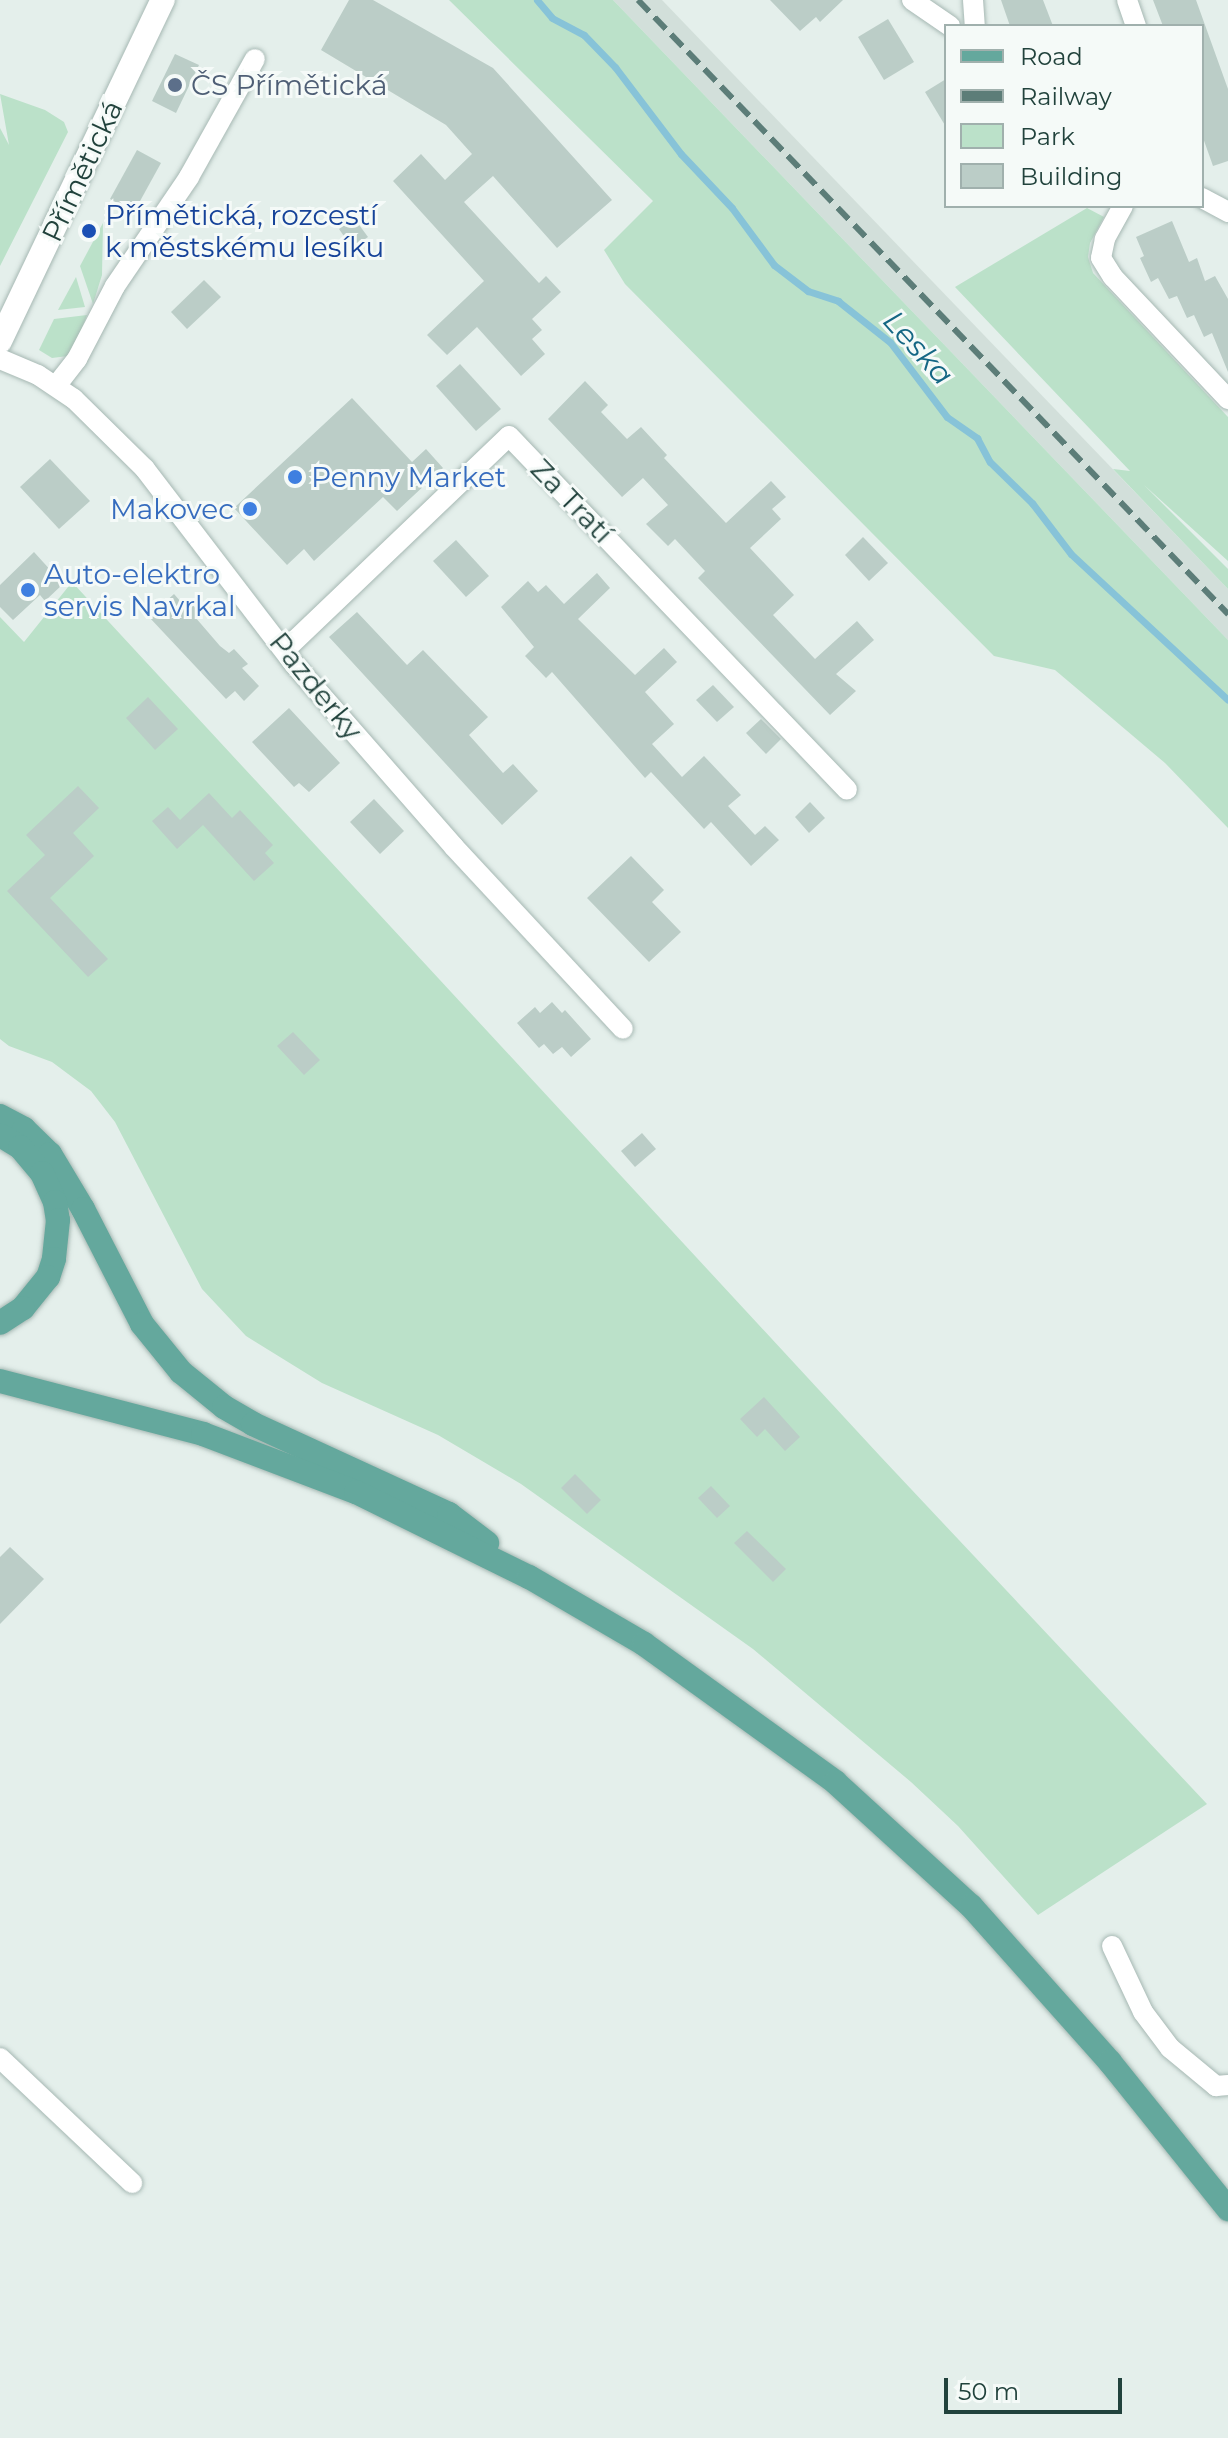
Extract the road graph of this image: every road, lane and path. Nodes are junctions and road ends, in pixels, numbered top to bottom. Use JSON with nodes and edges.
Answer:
{"nodes":[{"id":1,"x":163,"y":0,"type":"edge"},
{"id":2,"x":912,"y":0,"type":"edge"},
{"id":3,"x":973,"y":0,"type":"edge"},
{"id":4,"x":1127,"y":0,"type":"edge"},
{"id":5,"x":947,"y":24,"type":"edge"},
{"id":6,"x":975,"y":24,"type":"edge"},
{"id":7,"x":1135,"y":24,"type":"edge"},
{"id":8,"x":255,"y":59,"type":"dead end"},
{"id":9,"x":1204,"y":199,"type":"edge"},
{"id":10,"x":1122,"y":208,"type":"edge"},
{"id":11,"x":1228,"y":212,"type":"edge"},
{"id":12,"x":0,"y":341,"type":"edge"},
{"id":13,"x":0,"y":359,"type":"edge"},
{"id":14,"x":56,"y":386,"type":"junction"},
{"id":15,"x":1228,"y":399,"type":"edge"},
{"id":16,"x":286,"y":649,"type":"junction"},
{"id":17,"x":847,"y":790,"type":"dead end"},
{"id":18,"x":623,"y":1029,"type":"dead end"},
{"id":19,"x":0,"y":1116,"type":"edge"},
{"id":20,"x":0,"y":1135,"type":"edge"},
{"id":21,"x":0,"y":1323,"type":"edge"},
{"id":22,"x":0,"y":1381,"type":"edge"},
{"id":23,"x":529,"y":1577,"type":"junction"},
{"id":24,"x":1112,"y":1946,"type":"dead end"},
{"id":25,"x":0,"y":2058,"type":"edge"},
{"id":26,"x":1228,"y":2085,"type":"edge"},
{"id":27,"x":132,"y":2183,"type":"dead end"},
{"id":28,"x":1228,"y":2209,"type":"edge"}],
"edges":[{"from":1,"to":12,"type":"main road","name":"Přímětická"},
{"from":2,"to":5,"type":"street"},
{"from":3,"to":6,"type":"street"},
{"from":4,"to":7,"type":"street"},
{"from":8,"to":14,"type":"street"},
{"from":9,"to":11,"type":"street"},
{"from":10,"to":15,"type":"street"},
{"from":13,"to":14,"type":"street","name":"Pazderky"},
{"from":14,"to":16,"type":"street","name":"Pazderky"},
{"from":16,"to":17,"type":"street","name":"Za Tratí"},
{"from":16,"to":18,"type":"street","name":"Pazderky"},
{"from":19,"to":23,"type":"main road"},
{"from":20,"to":21,"type":"main road"},
{"from":22,"to":23,"type":"main road"},
{"from":23,"to":28,"type":"main road"},
{"from":24,"to":26,"type":"street"},
{"from":25,"to":27,"type":"street"}]}
